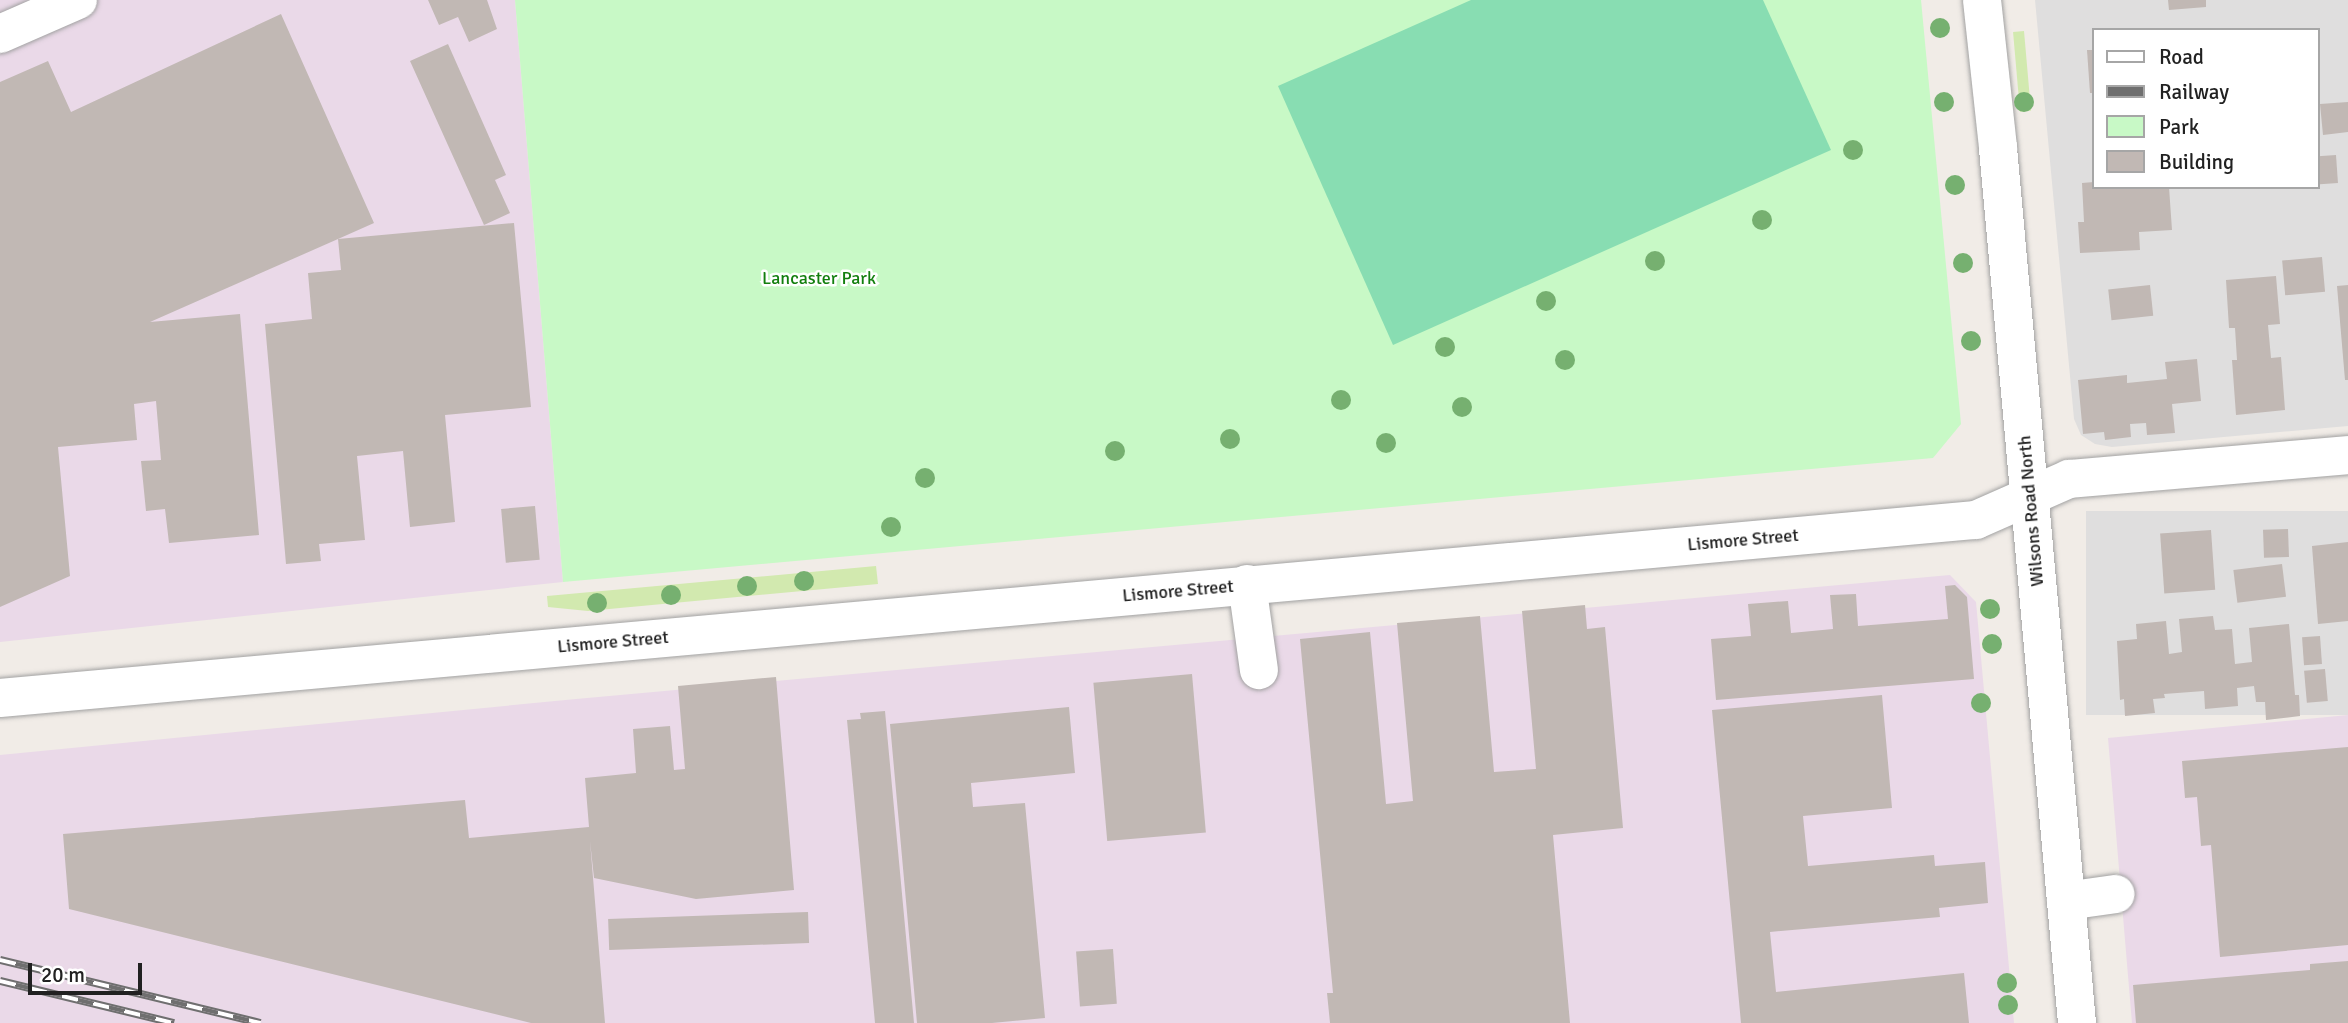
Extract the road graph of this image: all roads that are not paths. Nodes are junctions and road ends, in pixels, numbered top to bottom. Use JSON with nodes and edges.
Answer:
{"nodes":[{"id":1,"x":78,"y":0,"type":"edge"},
{"id":2,"x":1982,"y":0,"type":"edge"},
{"id":3,"x":0,"y":34,"type":"edge"},
{"id":4,"x":2348,"y":455,"type":"edge"},
{"id":5,"x":2029,"y":497,"type":"junction"},
{"id":6,"x":1247,"y":584,"type":"junction"},
{"id":7,"x":1259,"y":670,"type":"dead end"},
{"id":8,"x":0,"y":698,"type":"edge"},
{"id":9,"x":2116,"y":894,"type":"dead end"},
{"id":10,"x":2066,"y":901,"type":"junction"},
{"id":11,"x":2077,"y":1023,"type":"edge"}],
"edges":[{"from":1,"to":3,"type":"street"},
{"from":2,"to":5,"type":"street","name":"Wilsons Road North"},
{"from":4,"to":5,"type":"street","name":"Lismore Street"},
{"from":5,"to":6,"type":"street","name":"Lismore Street"},
{"from":5,"to":10,"type":"street","name":"Wilsons Road North"},
{"from":6,"to":7,"type":"street"},
{"from":6,"to":8,"type":"street","name":"Lismore Street"},
{"from":9,"to":10,"type":"street"},
{"from":10,"to":11,"type":"street","name":"Wilsons Road North"}]}
